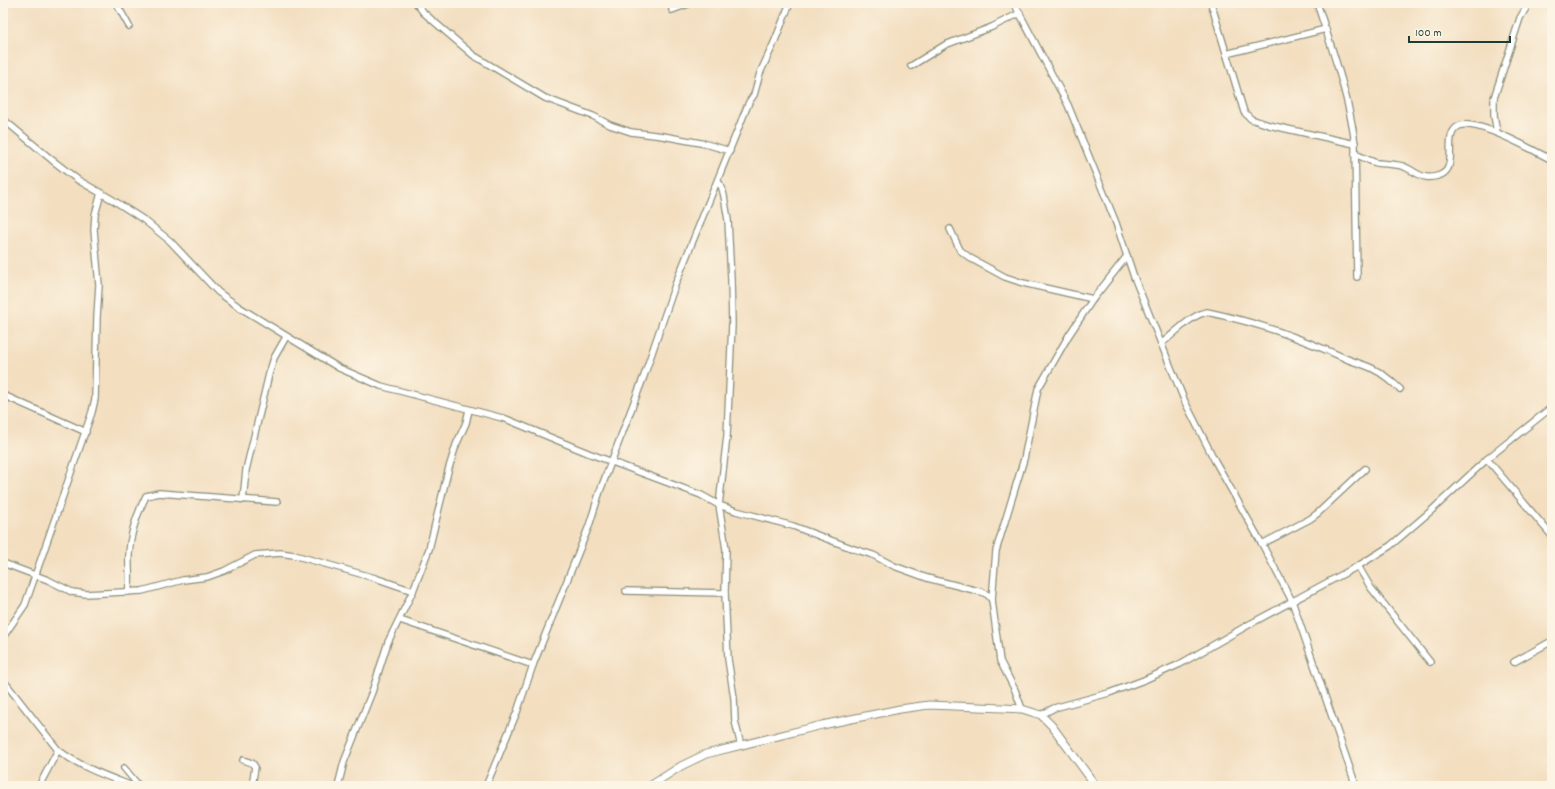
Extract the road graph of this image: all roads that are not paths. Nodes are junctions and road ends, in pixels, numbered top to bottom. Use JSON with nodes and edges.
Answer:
{"nodes":[{"id":1,"x":116,"y":3,"type":"edge"},
{"id":2,"x":416,"y":3,"type":"edge"},
{"id":3,"x":691,"y":3,"type":"edge"},
{"id":4,"x":790,"y":3,"type":"edge"},
{"id":5,"x":1014,"y":3,"type":"edge"},
{"id":6,"x":1211,"y":3,"type":"edge"},
{"id":7,"x":1318,"y":3,"type":"edge"},
{"id":8,"x":1529,"y":3,"type":"edge"},
{"id":9,"x":672,"y":10,"type":"dead end"},
{"id":10,"x":1020,"y":13,"type":"junction"},
{"id":11,"x":129,"y":26,"type":"dead end"},
{"id":12,"x":1326,"y":29,"type":"junction"},
{"id":13,"x":1226,"y":54,"type":"junction"},
{"id":14,"x":911,"y":66,"type":"dead end"},
{"id":15,"x":3,"y":119,"type":"edge"},
{"id":16,"x":1497,"y":133,"type":"junction"},
{"id":17,"x":1355,"y":144,"type":"junction"},
{"id":18,"x":730,"y":152,"type":"junction"},
{"id":19,"x":1355,"y":154,"type":"junction"},
{"id":20,"x":1552,"y":160,"type":"edge"},
{"id":21,"x":718,"y":181,"type":"junction"},
{"id":22,"x":101,"y":193,"type":"junction"},
{"id":23,"x":950,"y":229,"type":"dead end"},
{"id":24,"x":1127,"y":256,"type":"junction"},
{"id":25,"x":1357,"y":277,"type":"dead end"},
{"id":26,"x":1093,"y":299,"type":"junction"},
{"id":27,"x":286,"y":337,"type":"junction"},
{"id":28,"x":1162,"y":343,"type":"junction"},
{"id":29,"x":1400,"y":388,"type":"dead end"},
{"id":30,"x":3,"y":395,"type":"edge"},
{"id":31,"x":1552,"y":407,"type":"edge"},
{"id":32,"x":469,"y":410,"type":"junction"},
{"id":33,"x":86,"y":432,"type":"junction"},
{"id":34,"x":1487,"y":459,"type":"junction"},
{"id":35,"x":612,"y":461,"type":"junction"},
{"id":36,"x":1365,"y":470,"type":"dead end"},
{"id":37,"x":243,"y":500,"type":"junction"},
{"id":38,"x":277,"y":502,"type":"dead end"},
{"id":39,"x":719,"y":504,"type":"junction"},
{"id":40,"x":1552,"y":536,"type":"edge"},
{"id":41,"x":1262,"y":544,"type":"junction"},
{"id":42,"x":3,"y":563,"type":"edge"},
{"id":43,"x":1358,"y":566,"type":"junction"},
{"id":44,"x":35,"y":575,"type":"junction"},
{"id":45,"x":413,"y":591,"type":"junction"},
{"id":46,"x":626,"y":591,"type":"dead end"},
{"id":47,"x":128,"y":592,"type":"junction"},
{"id":48,"x":725,"y":593,"type":"junction"},
{"id":49,"x":992,"y":600,"type":"junction"},
{"id":50,"x":1292,"y":601,"type":"junction"},
{"id":51,"x":400,"y":620,"type":"junction"},
{"id":52,"x":3,"y":638,"type":"edge"},
{"id":53,"x":1552,"y":641,"type":"edge"},
{"id":54,"x":1430,"y":662,"type":"dead end"},
{"id":55,"x":1514,"y":662,"type":"dead end"},
{"id":56,"x":533,"y":665,"type":"junction"},
{"id":57,"x":3,"y":680,"type":"edge"},
{"id":58,"x":1022,"y":710,"type":"junction"},
{"id":59,"x":1041,"y":715,"type":"junction"},
{"id":60,"x":741,"y":746,"type":"junction"},
{"id":61,"x":58,"y":750,"type":"junction"},
{"id":62,"x":244,"y":760,"type":"dead end"},
{"id":63,"x":124,"y":768,"type":"dead end"},
{"id":64,"x":39,"y":786,"type":"edge"},
{"id":65,"x":132,"y":786,"type":"edge"},
{"id":66,"x":138,"y":786,"type":"edge"},
{"id":67,"x":252,"y":786,"type":"edge"},
{"id":68,"x":338,"y":786,"type":"edge"},
{"id":69,"x":486,"y":786,"type":"edge"},
{"id":70,"x":650,"y":786,"type":"edge"},
{"id":71,"x":1096,"y":786,"type":"edge"},
{"id":72,"x":1356,"y":786,"type":"edge"}],
"edges":[{"from":1,"to":11,"type":"street"},
{"from":2,"to":18,"type":"street"},
{"from":3,"to":9,"type":"street"},
{"from":4,"to":18,"type":"street"},
{"from":5,"to":10,"type":"street"},
{"from":6,"to":13,"type":"street"},
{"from":7,"to":12,"type":"street"},
{"from":8,"to":16,"type":"street"},
{"from":10,"to":14,"type":"street"},
{"from":10,"to":24,"type":"street"},
{"from":12,"to":13,"type":"street"},
{"from":12,"to":17,"type":"street"},
{"from":13,"to":17,"type":"street"},
{"from":15,"to":22,"type":"street"},
{"from":16,"to":19,"type":"street"},
{"from":16,"to":20,"type":"street"},
{"from":17,"to":19,"type":"street"},
{"from":18,"to":21,"type":"street"},
{"from":19,"to":25,"type":"street"},
{"from":21,"to":35,"type":"street"},
{"from":21,"to":39,"type":"street"},
{"from":22,"to":27,"type":"street"},
{"from":22,"to":33,"type":"street"},
{"from":23,"to":26,"type":"street"},
{"from":24,"to":26,"type":"street"},
{"from":24,"to":28,"type":"street"},
{"from":26,"to":49,"type":"street"},
{"from":27,"to":32,"type":"street"},
{"from":27,"to":37,"type":"street"},
{"from":28,"to":29,"type":"street"},
{"from":28,"to":41,"type":"street"},
{"from":30,"to":33,"type":"street"},
{"from":31,"to":34,"type":"street"},
{"from":32,"to":35,"type":"street"},
{"from":32,"to":45,"type":"street"},
{"from":33,"to":44,"type":"street"},
{"from":34,"to":40,"type":"street"},
{"from":34,"to":43,"type":"street"},
{"from":35,"to":39,"type":"street"},
{"from":35,"to":56,"type":"street"},
{"from":36,"to":41,"type":"street"},
{"from":37,"to":38,"type":"street"},
{"from":37,"to":47,"type":"street"},
{"from":39,"to":48,"type":"street"},
{"from":39,"to":49,"type":"street"},
{"from":41,"to":50,"type":"street"},
{"from":42,"to":44,"type":"street"},
{"from":43,"to":50,"type":"street"},
{"from":43,"to":54,"type":"street"},
{"from":44,"to":47,"type":"street"},
{"from":44,"to":52,"type":"street"},
{"from":45,"to":47,"type":"street"},
{"from":45,"to":51,"type":"street"},
{"from":46,"to":48,"type":"street"},
{"from":48,"to":60,"type":"street"},
{"from":49,"to":58,"type":"street"},
{"from":50,"to":59,"type":"street"},
{"from":50,"to":72,"type":"street"},
{"from":51,"to":56,"type":"street"},
{"from":51,"to":68,"type":"street"},
{"from":53,"to":55,"type":"street"},
{"from":56,"to":69,"type":"street"},
{"from":57,"to":61,"type":"street"},
{"from":58,"to":59,"type":"street"},
{"from":58,"to":60,"type":"street"},
{"from":59,"to":71,"type":"street"},
{"from":60,"to":70,"type":"street"},
{"from":61,"to":64,"type":"street"},
{"from":61,"to":65,"type":"street"},
{"from":62,"to":67,"type":"street"},
{"from":63,"to":66,"type":"street"}]}
